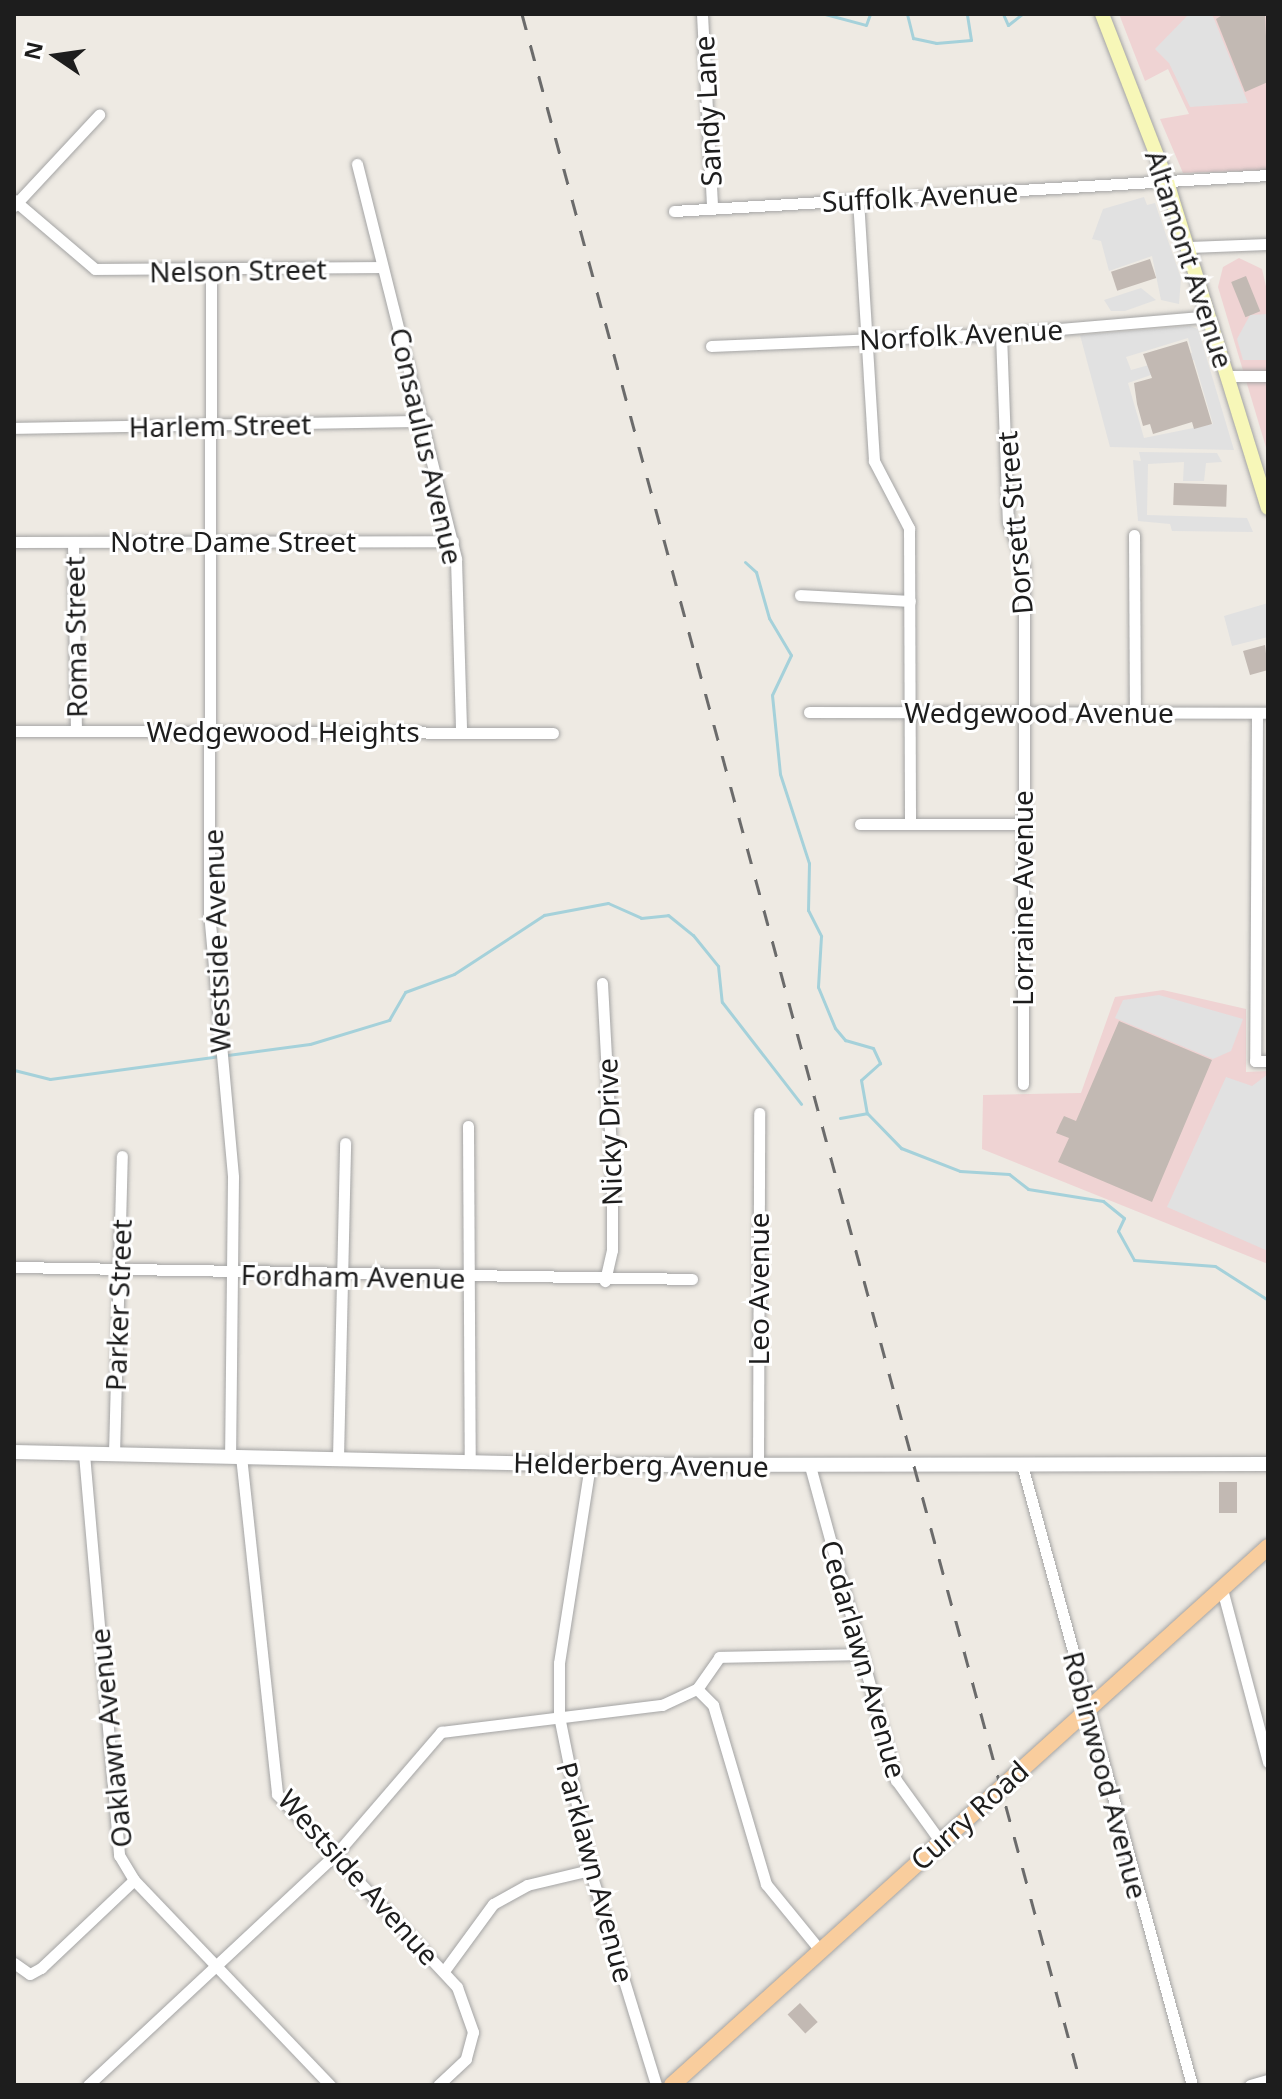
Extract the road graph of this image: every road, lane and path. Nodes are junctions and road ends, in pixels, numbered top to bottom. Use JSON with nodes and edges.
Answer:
{"nodes":[{"id":1,"x":702,"y":14,"type":"edge"},
{"id":2,"x":1102,"y":14,"type":"edge"},
{"id":3,"x":99,"y":115,"type":"dead end"},
{"id":4,"x":357,"y":164,"type":"dead end"},
{"id":5,"x":1268,"y":175,"type":"edge"},
{"id":6,"x":1167,"y":182,"type":"junction"},
{"id":7,"x":858,"y":199,"type":"junction"},
{"id":8,"x":15,"y":203,"type":"edge"},
{"id":9,"x":712,"y":208,"type":"junction"},
{"id":10,"x":674,"y":211,"type":"dead end"},
{"id":11,"x":1268,"y":244,"type":"edge"},
{"id":12,"x":1188,"y":247,"type":"junction"},
{"id":13,"x":382,"y":267,"type":"junction"},
{"id":14,"x":211,"y":271,"type":"junction"},
{"id":15,"x":1209,"y":316,"type":"junction"},
{"id":16,"x":1001,"y":334,"type":"junction"},
{"id":17,"x":865,"y":339,"type":"junction"},
{"id":18,"x":711,"y":346,"type":"dead end"},
{"id":19,"x":1228,"y":376,"type":"junction"},
{"id":20,"x":1268,"y":376,"type":"edge"},
{"id":21,"x":425,"y":421,"type":"junction"},
{"id":22,"x":211,"y":425,"type":"junction"},
{"id":23,"x":14,"y":428,"type":"edge"},
{"id":24,"x":1268,"y":507,"type":"edge"},
{"id":25,"x":1134,"y":535,"type":"dead end"},
{"id":26,"x":453,"y":541,"type":"junction"},
{"id":27,"x":14,"y":542,"type":"edge"},
{"id":28,"x":73,"y":542,"type":"junction"},
{"id":29,"x":213,"y":542,"type":"junction"},
{"id":30,"x":800,"y":595,"type":"dead end"},
{"id":31,"x":910,"y":601,"type":"junction"},
{"id":32,"x":809,"y":712,"type":"dead end"},
{"id":33,"x":909,"y":712,"type":"junction"},
{"id":34,"x":1024,"y":712,"type":"junction"},
{"id":35,"x":1135,"y":712,"type":"junction"},
{"id":36,"x":1262,"y":714,"type":"edge"},
{"id":37,"x":214,"y":729,"type":"junction"},
{"id":38,"x":14,"y":731,"type":"edge"},
{"id":39,"x":76,"y":731,"type":"junction"},
{"id":40,"x":461,"y":731,"type":"junction"},
{"id":41,"x":553,"y":733,"type":"dead end"},
{"id":42,"x":1263,"y":788,"type":"edge"},
{"id":43,"x":910,"y":823,"type":"junction"},
{"id":44,"x":860,"y":824,"type":"dead end"},
{"id":45,"x":1021,"y":824,"type":"junction"},
{"id":46,"x":1262,"y":927,"type":"edge"},
{"id":47,"x":602,"y":983,"type":"dead end"},
{"id":48,"x":1262,"y":1061,"type":"edge"},
{"id":49,"x":1023,"y":1084,"type":"dead end"},
{"id":50,"x":759,"y":1113,"type":"dead end"},
{"id":51,"x":468,"y":1126,"type":"dead end"},
{"id":52,"x":345,"y":1143,"type":"dead end"},
{"id":53,"x":122,"y":1156,"type":"dead end"},
{"id":54,"x":14,"y":1267,"type":"edge"},
{"id":55,"x":119,"y":1270,"type":"junction"},
{"id":56,"x":232,"y":1273,"type":"junction"},
{"id":57,"x":343,"y":1275,"type":"junction"},
{"id":58,"x":468,"y":1278,"type":"junction"},
{"id":59,"x":692,"y":1279,"type":"dead end"},
{"id":60,"x":605,"y":1281,"type":"junction"},
{"id":61,"x":14,"y":1452,"type":"edge"},
{"id":62,"x":84,"y":1454,"type":"junction"},
{"id":63,"x":114,"y":1454,"type":"junction"},
{"id":64,"x":236,"y":1456,"type":"junction"},
{"id":65,"x":338,"y":1458,"type":"junction"},
{"id":66,"x":470,"y":1462,"type":"junction"},
{"id":67,"x":1268,"y":1464,"type":"edge"},
{"id":68,"x":590,"y":1465,"type":"junction"},
{"id":69,"x":1022,"y":1465,"type":"junction"},
{"id":70,"x":758,"y":1466,"type":"junction"},
{"id":71,"x":810,"y":1466,"type":"junction"},
{"id":72,"x":1268,"y":1547,"type":"edge"},
{"id":73,"x":1222,"y":1589,"type":"junction"},
{"id":74,"x":861,"y":1654,"type":"junction"},
{"id":75,"x":697,"y":1689,"type":"junction"},
{"id":76,"x":1088,"y":1708,"type":"junction"},
{"id":77,"x":559,"y":1716,"type":"junction"},
{"id":78,"x":1268,"y":1762,"type":"edge"},
{"id":79,"x":940,"y":1841,"type":"junction"},
{"id":80,"x":337,"y":1853,"type":"junction"},
{"id":81,"x":590,"y":1870,"type":"junction"},
{"id":82,"x":134,"y":1880,"type":"junction"},
{"id":83,"x":819,"y":1949,"type":"junction"},
{"id":84,"x":14,"y":1963,"type":"edge"},
{"id":85,"x":217,"y":1963,"type":"junction"},
{"id":86,"x":444,"y":1971,"type":"junction"},
{"id":87,"x":1268,"y":2080,"type":"edge"},
{"id":88,"x":88,"y":2085,"type":"edge"},
{"id":89,"x":329,"y":2085,"type":"edge"},
{"id":90,"x":438,"y":2085,"type":"edge"},
{"id":91,"x":656,"y":2085,"type":"edge"},
{"id":92,"x":672,"y":2085,"type":"edge"},
{"id":93,"x":1192,"y":2085,"type":"edge"},
{"id":94,"x":1250,"y":2085,"type":"edge"}],
"edges":[{"from":1,"to":9,"type":"street","name":"Sandy Lane"},
{"from":2,"to":6,"type":"main road","name":"Altamont Avenue"},
{"from":3,"to":8,"type":"street"},
{"from":4,"to":13,"type":"street","name":"Consaulus Avenue"},
{"from":5,"to":6,"type":"street","name":"Suffolk Avenue"},
{"from":6,"to":7,"type":"street","name":"Suffolk Avenue"},
{"from":6,"to":12,"type":"main road","name":"Altamont Avenue"},
{"from":7,"to":9,"type":"street","name":"Suffolk Avenue"},
{"from":7,"to":17,"type":"street"},
{"from":8,"to":14,"type":"street","name":"Nelson Street"},
{"from":9,"to":10,"type":"street","name":"Suffolk Avenue"},
{"from":11,"to":12,"type":"street"},
{"from":12,"to":15,"type":"main road","name":"Altamont Avenue"},
{"from":13,"to":14,"type":"street","name":"Nelson Street"},
{"from":13,"to":21,"type":"street","name":"Consaulus Avenue"},
{"from":14,"to":22,"type":"street","name":"Westside Avenue"},
{"from":15,"to":16,"type":"street","name":"Norfolk Avenue"},
{"from":15,"to":19,"type":"main road","name":"Altamont Avenue"},
{"from":16,"to":17,"type":"street","name":"Norfolk Avenue"},
{"from":16,"to":34,"type":"street","name":"Dorsett Street"},
{"from":17,"to":18,"type":"street","name":"Norfolk Avenue"},
{"from":17,"to":31,"type":"street"},
{"from":19,"to":20,"type":"street"},
{"from":19,"to":24,"type":"main road","name":"Altamont Avenue"},
{"from":21,"to":22,"type":"street","name":"Harlem Street"},
{"from":21,"to":26,"type":"street","name":"Consaulus Avenue"},
{"from":22,"to":23,"type":"street","name":"Harlem Street"},
{"from":22,"to":29,"type":"street","name":"Westside Avenue"},
{"from":25,"to":35,"type":"street"},
{"from":26,"to":29,"type":"street","name":"Notre Dame Street"},
{"from":26,"to":40,"type":"street","name":"Consaulus Avenue"},
{"from":27,"to":28,"type":"street","name":"Notre Dame Street"},
{"from":28,"to":29,"type":"street","name":"Notre Dame Street"},
{"from":28,"to":39,"type":"street","name":"Roma Street"},
{"from":29,"to":37,"type":"street","name":"Westside Avenue"},
{"from":30,"to":31,"type":"street"},
{"from":31,"to":33,"type":"street"},
{"from":32,"to":33,"type":"street","name":"Wedgewood Avenue"},
{"from":33,"to":34,"type":"street","name":"Wedgewood Avenue"},
{"from":33,"to":43,"type":"street"},
{"from":34,"to":35,"type":"street","name":"Wedgewood Avenue"},
{"from":34,"to":45,"type":"street","name":"Lorraine Avenue"},
{"from":35,"to":36,"type":"street","name":"Wedgewood Avenue"},
{"from":36,"to":42,"type":"street"},
{"from":37,"to":39,"type":"street","name":"Wedgewood Heights"},
{"from":37,"to":40,"type":"street","name":"Wedgewood Heights"},
{"from":37,"to":56,"type":"street","name":"Westside Avenue"},
{"from":38,"to":39,"type":"street","name":"Wedgewood Heights"},
{"from":40,"to":41,"type":"street","name":"Wedgewood Heights"},
{"from":42,"to":46,"type":"street"},
{"from":43,"to":44,"type":"street"},
{"from":43,"to":45,"type":"street"},
{"from":45,"to":49,"type":"street","name":"Lorraine Avenue"},
{"from":46,"to":48,"type":"street"},
{"from":47,"to":60,"type":"street","name":"Nicky Drive"},
{"from":50,"to":70,"type":"street","name":"Leo Avenue"},
{"from":51,"to":58,"type":"street"},
{"from":52,"to":57,"type":"street"},
{"from":53,"to":55,"type":"street","name":"Parker Street"},
{"from":54,"to":55,"type":"street","name":"Fordham Avenue"},
{"from":55,"to":56,"type":"street","name":"Fordham Avenue"},
{"from":55,"to":63,"type":"street","name":"Parker Street"},
{"from":56,"to":57,"type":"street","name":"Fordham Avenue"},
{"from":56,"to":64,"type":"street","name":"Westside Avenue"},
{"from":57,"to":58,"type":"street","name":"Fordham Avenue"},
{"from":57,"to":65,"type":"street"},
{"from":58,"to":60,"type":"street","name":"Fordham Avenue"},
{"from":58,"to":66,"type":"street"},
{"from":59,"to":60,"type":"street","name":"Fordham Avenue"},
{"from":61,"to":62,"type":"street","name":"Helderberg Avenue"},
{"from":62,"to":63,"type":"street","name":"Helderberg Avenue"},
{"from":62,"to":82,"type":"street","name":"Oaklawn Avenue"},
{"from":63,"to":64,"type":"street","name":"Helderberg Avenue"},
{"from":64,"to":65,"type":"street","name":"Helderberg Avenue"},
{"from":64,"to":80,"type":"street","name":"Westside Avenue"},
{"from":65,"to":66,"type":"street","name":"Helderberg Avenue"},
{"from":66,"to":68,"type":"street","name":"Helderberg Avenue"},
{"from":67,"to":69,"type":"street","name":"Helderberg Avenue"},
{"from":68,"to":70,"type":"street","name":"Helderberg Avenue"},
{"from":68,"to":77,"type":"street","name":"Parklawn Avenue"},
{"from":69,"to":71,"type":"street","name":"Helderberg Avenue"},
{"from":69,"to":76,"type":"street","name":"Robinwood Avenue"},
{"from":70,"to":71,"type":"street","name":"Helderberg Avenue"},
{"from":71,"to":74,"type":"street","name":"Cedarlawn Avenue"},
{"from":72,"to":73,"type":"main road","name":"Curry Road"},
{"from":73,"to":76,"type":"main road","name":"Curry Road"},
{"from":73,"to":78,"type":"street"},
{"from":74,"to":75,"type":"street"},
{"from":74,"to":79,"type":"street","name":"Cedarlawn Avenue"},
{"from":75,"to":77,"type":"street"},
{"from":75,"to":83,"type":"street"},
{"from":76,"to":79,"type":"main road","name":"Curry Road"},
{"from":76,"to":93,"type":"street","name":"Robinwood Avenue"},
{"from":77,"to":80,"type":"street"},
{"from":77,"to":81,"type":"street","name":"Parklawn Avenue"},
{"from":79,"to":83,"type":"main road","name":"Curry Road"},
{"from":80,"to":85,"type":"street"},
{"from":80,"to":86,"type":"street","name":"Westside Avenue"},
{"from":81,"to":86,"type":"street"},
{"from":81,"to":91,"type":"street","name":"Parklawn Avenue"},
{"from":82,"to":84,"type":"street"},
{"from":82,"to":85,"type":"street","name":"Oaklawn Avenue"},
{"from":83,"to":92,"type":"main road","name":"Curry Road"},
{"from":85,"to":88,"type":"street"},
{"from":85,"to":89,"type":"street","name":"Oaklawn Avenue"},
{"from":86,"to":90,"type":"street","name":"Westside Avenue"},
{"from":87,"to":94,"type":"street"}]}
